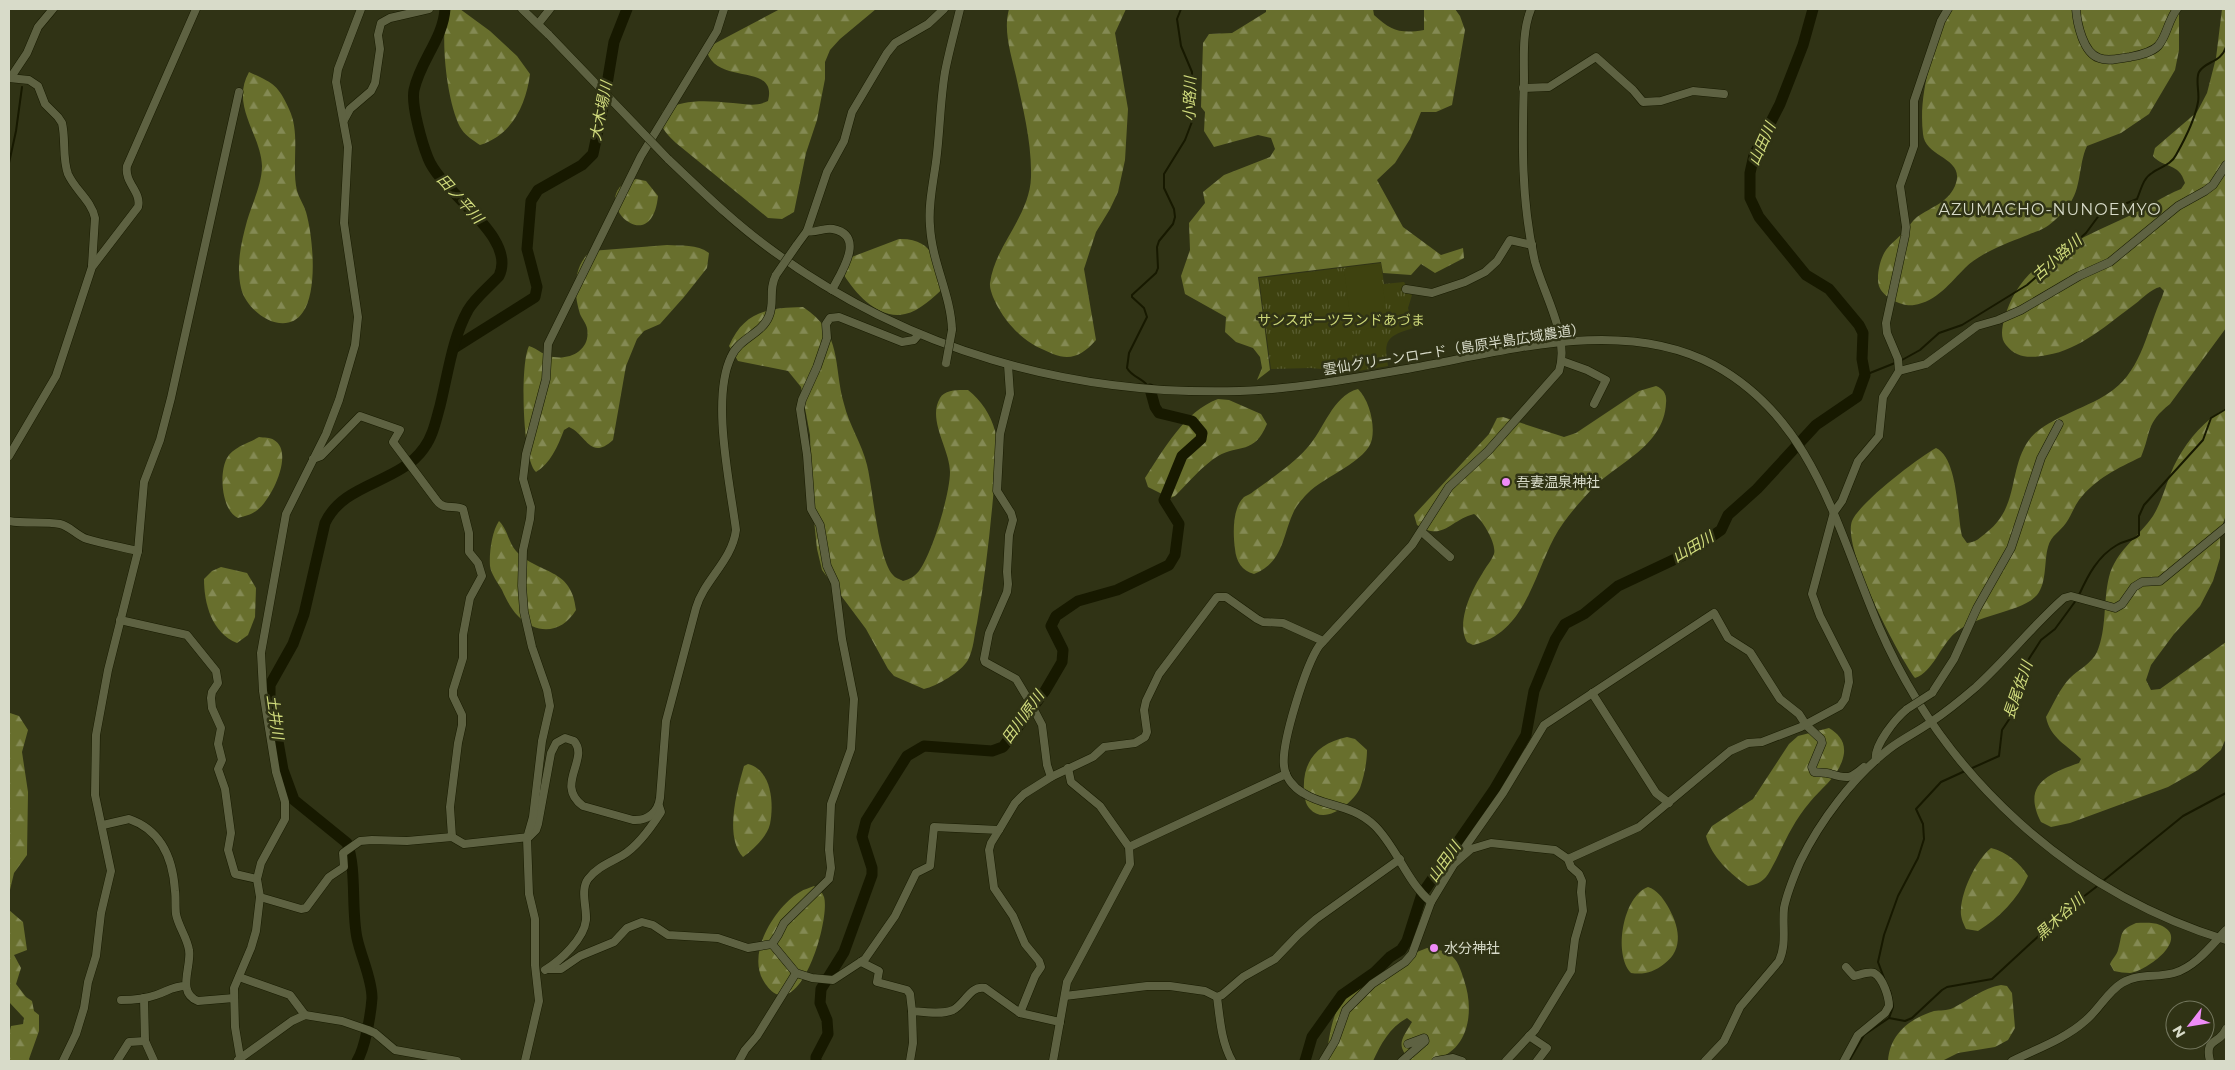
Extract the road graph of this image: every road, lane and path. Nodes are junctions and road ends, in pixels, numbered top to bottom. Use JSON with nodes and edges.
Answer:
{"nodes":[{"id":1,"x":53,"y":9,"type":"edge"},
{"id":2,"x":196,"y":9,"type":"edge"},
{"id":3,"x":361,"y":9,"type":"edge"},
{"id":4,"x":429,"y":9,"type":"edge"},
{"id":5,"x":522,"y":9,"type":"edge"},
{"id":6,"x":550,"y":9,"type":"edge"},
{"id":7,"x":724,"y":9,"type":"edge"},
{"id":8,"x":944,"y":9,"type":"edge"},
{"id":9,"x":960,"y":9,"type":"edge"},
{"id":10,"x":1531,"y":9,"type":"edge"},
{"id":11,"x":1948,"y":9,"type":"edge"},
{"id":12,"x":2076,"y":9,"type":"edge"},
{"id":13,"x":2177,"y":9,"type":"edge"},
{"id":14,"x":538,"y":24,"type":"junction"},
{"id":15,"x":10,"y":78,"type":"edge"},
{"id":16,"x":1523,"y":88,"type":"junction"},
{"id":17,"x":239,"y":92,"type":"dead end"},
{"id":18,"x":1724,"y":94,"type":"dead end"},
{"id":19,"x":344,"y":120,"type":"junction"},
{"id":20,"x":2226,"y":165,"type":"edge"},
{"id":21,"x":807,"y":231,"type":"junction"},
{"id":22,"x":1532,"y":244,"type":"junction"},
{"id":23,"x":92,"y":267,"type":"junction"},
{"id":24,"x":1406,"y":289,"type":"dead end"},
{"id":25,"x":832,"y":290,"type":"junction"},
{"id":26,"x":918,"y":334,"type":"junction"},
{"id":27,"x":1562,"y":342,"type":"junction"},
{"id":28,"x":1562,"y":361,"type":"junction"},
{"id":29,"x":946,"y":363,"type":"dead end"},
{"id":30,"x":1008,"y":365,"type":"junction"},
{"id":31,"x":1898,"y":365,"type":"junction"},
{"id":32,"x":1594,"y":404,"type":"dead end"},
{"id":33,"x":2059,"y":424,"type":"dead end"},
{"id":34,"x":9,"y":456,"type":"edge"},
{"id":35,"x":313,"y":460,"type":"junction"},
{"id":36,"x":1834,"y":512,"type":"junction"},
{"id":37,"x":9,"y":521,"type":"edge"},
{"id":38,"x":2226,"y":527,"type":"edge"},
{"id":39,"x":1422,"y":532,"type":"junction"},
{"id":40,"x":138,"y":551,"type":"junction"},
{"id":41,"x":1450,"y":557,"type":"dead end"},
{"id":42,"x":120,"y":620,"type":"junction"},
{"id":43,"x":1322,"y":641,"type":"junction"},
{"id":44,"x":1592,"y":693,"type":"junction"},
{"id":45,"x":1806,"y":724,"type":"junction"},
{"id":46,"x":1933,"y":726,"type":"junction"},
{"id":47,"x":1876,"y":760,"type":"junction"},
{"id":48,"x":1068,"y":768,"type":"junction"},
{"id":49,"x":1286,"y":774,"type":"junction"},
{"id":50,"x":1052,"y":776,"type":"junction"},
{"id":51,"x":1669,"y":804,"type":"junction"},
{"id":52,"x":659,"y":806,"type":"junction"},
{"id":53,"x":102,"y":825,"type":"junction"},
{"id":54,"x":999,"y":830,"type":"junction"},
{"id":55,"x":452,"y":836,"type":"junction"},
{"id":56,"x":526,"y":838,"type":"junction"},
{"id":57,"x":1129,"y":847,"type":"junction"},
{"id":58,"x":1462,"y":854,"type":"junction"},
{"id":59,"x":1568,"y":859,"type":"junction"},
{"id":60,"x":1400,"y":860,"type":"junction"},
{"id":61,"x":257,"y":879,"type":"junction"},
{"id":62,"x":260,"y":897,"type":"junction"},
{"id":63,"x":1429,"y":901,"type":"junction"},
{"id":64,"x":2226,"y":930,"type":"edge"},
{"id":65,"x":2223,"y":938,"type":"edge"},
{"id":66,"x":772,"y":944,"type":"junction"},
{"id":67,"x":2226,"y":948,"type":"edge"},
{"id":68,"x":861,"y":962,"type":"junction"},
{"id":69,"x":1846,"y":967,"type":"dead end"},
{"id":70,"x":548,"y":969,"type":"junction"},
{"id":71,"x":796,"y":973,"type":"junction"},
{"id":72,"x":536,"y":975,"type":"junction"},
{"id":73,"x":239,"y":977,"type":"junction"},
{"id":74,"x":186,"y":986,"type":"junction"},
{"id":75,"x":1064,"y":996,"type":"junction"},
{"id":76,"x":1217,"y":996,"type":"junction"},
{"id":77,"x":144,"y":998,"type":"junction"},
{"id":78,"x":234,"y":998,"type":"junction"},
{"id":79,"x":121,"y":1000,"type":"dead end"},
{"id":80,"x":912,"y":1011,"type":"junction"},
{"id":81,"x":1020,"y":1013,"type":"junction"},
{"id":82,"x":305,"y":1015,"type":"junction"},
{"id":83,"x":1060,"y":1022,"type":"junction"},
{"id":84,"x":2226,"y":1029,"type":"edge"},
{"id":85,"x":1529,"y":1036,"type":"junction"},
{"id":86,"x":145,"y":1041,"type":"junction"},
{"id":87,"x":1408,"y":1044,"type":"dead end"},
{"id":88,"x":238,"y":1059,"type":"edge"},
{"id":89,"x":63,"y":1061,"type":"edge"},
{"id":90,"x":116,"y":1061,"type":"edge"},
{"id":91,"x":154,"y":1061,"type":"edge"},
{"id":92,"x":457,"y":1061,"type":"edge"},
{"id":93,"x":525,"y":1061,"type":"edge"},
{"id":94,"x":739,"y":1061,"type":"edge"},
{"id":95,"x":910,"y":1061,"type":"edge"},
{"id":96,"x":1052,"y":1061,"type":"edge"},
{"id":97,"x":1232,"y":1061,"type":"edge"},
{"id":98,"x":1323,"y":1061,"type":"edge"},
{"id":99,"x":1402,"y":1061,"type":"edge"},
{"id":100,"x":1436,"y":1061,"type":"edge"},
{"id":101,"x":1462,"y":1061,"type":"edge"},
{"id":102,"x":1506,"y":1061,"type":"edge"},
{"id":103,"x":1537,"y":1061,"type":"edge"},
{"id":104,"x":1705,"y":1061,"type":"edge"},
{"id":105,"x":1844,"y":1061,"type":"edge"},
{"id":106,"x":2012,"y":1061,"type":"edge"},
{"id":107,"x":2210,"y":1061,"type":"edge"}],
"edges":[{"from":1,"to":15,"type":"street"},
{"from":2,"to":23,"type":"street"},
{"from":3,"to":19,"type":"street"},
{"from":4,"to":19,"type":"street"},
{"from":5,"to":14,"type":"street","name":"雲仙グリーンロード（島原半島広域農道）"},
{"from":6,"to":14,"type":"street"},
{"from":7,"to":56,"type":"street"},
{"from":8,"to":21,"type":"street"},
{"from":9,"to":29,"type":"street","bridge":true},
{"from":10,"to":16,"type":"street"},
{"from":11,"to":31,"type":"street"},
{"from":12,"to":13,"type":"street"},
{"from":14,"to":25,"type":"street","name":"雲仙グリーンロード（島原半島広域農道）","bridge":true},
{"from":15,"to":23,"type":"street"},
{"from":16,"to":18,"type":"street"},
{"from":16,"to":22,"type":"street"},
{"from":17,"to":40,"type":"street"},
{"from":19,"to":35,"type":"street"},
{"from":20,"to":31,"type":"street"},
{"from":21,"to":25,"type":"street"},
{"from":21,"to":52,"type":"street","bridge":true},
{"from":22,"to":24,"type":"street"},
{"from":22,"to":27,"type":"street"},
{"from":23,"to":34,"type":"street"},
{"from":25,"to":26,"type":"street","name":"雲仙グリーンロード（島原半島広域農道）"},
{"from":26,"to":30,"type":"street","name":"雲仙グリーンロード（島原半島広域農道）"},
{"from":26,"to":66,"type":"street"},
{"from":27,"to":28,"type":"street"},
{"from":27,"to":30,"type":"street","name":"雲仙グリーンロード（島原半島広域農道）"},
{"from":27,"to":36,"type":"street","name":"雲仙グリーンロード（島原半島広域農道）"},
{"from":28,"to":32,"type":"street"},
{"from":28,"to":39,"type":"street"},
{"from":30,"to":50,"type":"street"},
{"from":31,"to":36,"type":"street"},
{"from":33,"to":47,"type":"street","bridge":true},
{"from":35,"to":55,"type":"street"},
{"from":35,"to":61,"type":"street"},
{"from":36,"to":45,"type":"street"},
{"from":36,"to":46,"type":"street","name":"雲仙グリーンロード（島原半島広域農道）"},
{"from":37,"to":40,"type":"street"},
{"from":38,"to":46,"type":"street"},
{"from":39,"to":41,"type":"street"},
{"from":39,"to":43,"type":"street"},
{"from":40,"to":42,"type":"street"},
{"from":42,"to":53,"type":"street"},
{"from":42,"to":61,"type":"street"},
{"from":43,"to":48,"type":"street"},
{"from":43,"to":49,"type":"street"},
{"from":44,"to":45,"type":"street"},
{"from":44,"to":51,"type":"street"},
{"from":44,"to":58,"type":"street"},
{"from":45,"to":47,"type":"street"},
{"from":45,"to":51,"type":"street"},
{"from":46,"to":47,"type":"street"},
{"from":46,"to":65,"type":"street","name":"雲仙グリーンロード（島原半島広域農道）"},
{"from":47,"to":104,"type":"street"},
{"from":48,"to":50,"type":"street"},
{"from":48,"to":57,"type":"street"},
{"from":49,"to":57,"type":"street"},
{"from":49,"to":60,"type":"street"},
{"from":50,"to":54,"type":"street"},
{"from":51,"to":59,"type":"street"},
{"from":52,"to":56,"type":"street"},
{"from":52,"to":70,"type":"street"},
{"from":53,"to":74,"type":"street"},
{"from":53,"to":89,"type":"street"},
{"from":54,"to":68,"type":"street"},
{"from":54,"to":81,"type":"street"},
{"from":55,"to":56,"type":"street"},
{"from":55,"to":62,"type":"street"},
{"from":56,"to":72,"type":"street"},
{"from":57,"to":75,"type":"street"},
{"from":58,"to":59,"type":"street"},
{"from":58,"to":63,"type":"street"},
{"from":59,"to":85,"type":"street"},
{"from":60,"to":63,"type":"street"},
{"from":60,"to":76,"type":"street"},
{"from":61,"to":62,"type":"street"},
{"from":62,"to":73,"type":"street"},
{"from":63,"to":98,"type":"street"},
{"from":64,"to":65,"type":"street"},
{"from":65,"to":67,"type":"street"},
{"from":65,"to":106,"type":"street"},
{"from":66,"to":70,"type":"street"},
{"from":66,"to":71,"type":"street"},
{"from":68,"to":71,"type":"street"},
{"from":68,"to":80,"type":"street"},
{"from":69,"to":105,"type":"street"},
{"from":70,"to":72,"type":"street"},
{"from":71,"to":94,"type":"street"},
{"from":72,"to":93,"type":"street"},
{"from":73,"to":78,"type":"street"},
{"from":73,"to":82,"type":"street"},
{"from":74,"to":77,"type":"street"},
{"from":74,"to":78,"type":"street"},
{"from":75,"to":76,"type":"street"},
{"from":75,"to":83,"type":"street"},
{"from":76,"to":97,"type":"street"},
{"from":77,"to":79,"type":"street"},
{"from":77,"to":86,"type":"street"},
{"from":78,"to":88,"type":"street"},
{"from":80,"to":81,"type":"street"},
{"from":80,"to":95,"type":"street"},
{"from":81,"to":83,"type":"street"},
{"from":82,"to":88,"type":"street"},
{"from":82,"to":92,"type":"street"},
{"from":83,"to":96,"type":"street"},
{"from":84,"to":107,"type":"street"},
{"from":85,"to":102,"type":"street"},
{"from":85,"to":103,"type":"street"},
{"from":86,"to":90,"type":"street"},
{"from":86,"to":91,"type":"street"},
{"from":87,"to":99,"type":"street"},
{"from":100,"to":101,"type":"street"}]}
